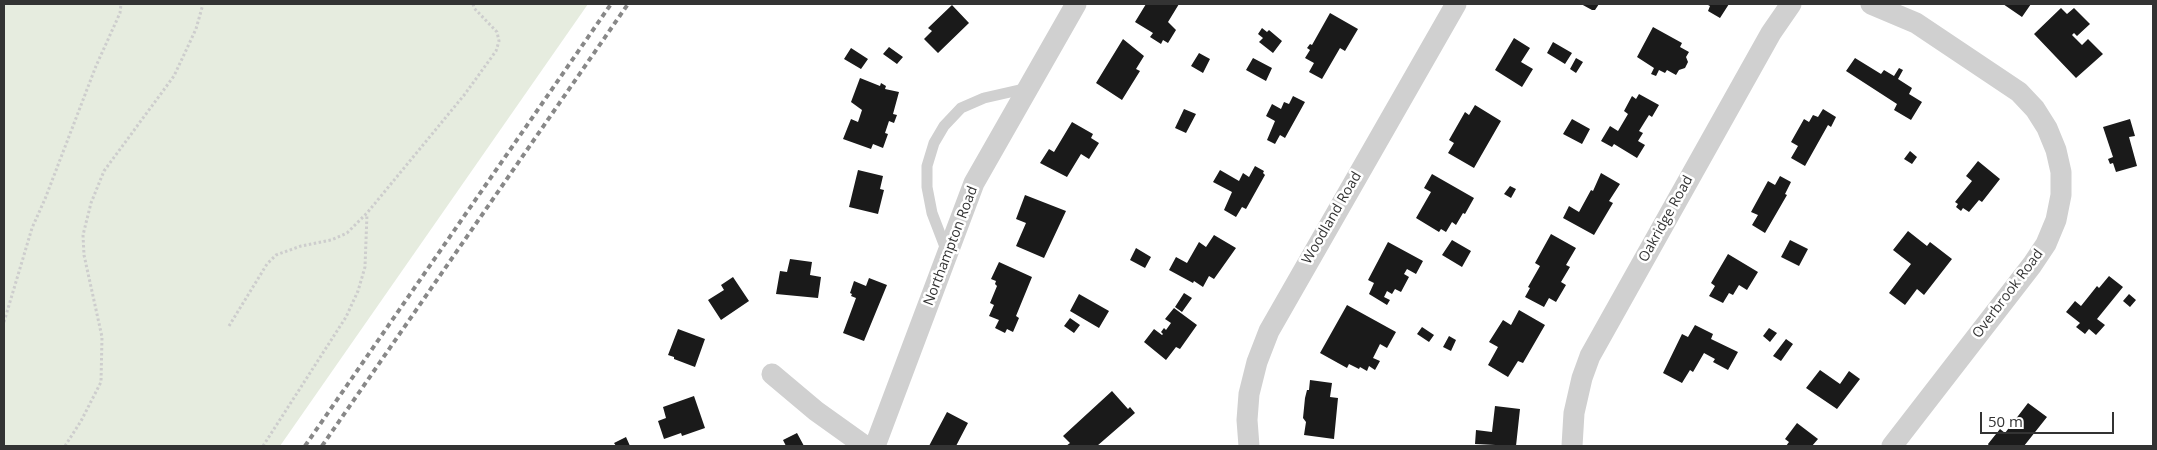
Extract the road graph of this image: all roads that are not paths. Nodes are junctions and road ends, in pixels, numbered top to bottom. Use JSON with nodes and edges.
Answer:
{"nodes":[{"id":1,"x":1076,"y":4,"type":"edge"},
{"id":2,"x":1456,"y":4,"type":"edge"},
{"id":3,"x":1791,"y":4,"type":"edge"},
{"id":4,"x":1871,"y":4,"type":"edge"},
{"id":5,"x":1028,"y":88,"type":"junction"},
{"id":6,"x":947,"y":252,"type":"junction"},
{"id":7,"x":772,"y":374,"type":"dead end"},
{"id":8,"x":865,"y":446,"type":"edge"},
{"id":9,"x":875,"y":446,"type":"edge"},
{"id":10,"x":1249,"y":446,"type":"edge"},
{"id":11,"x":1572,"y":446,"type":"edge"},
{"id":12,"x":1892,"y":446,"type":"edge"}],
"edges":[{"from":1,"to":5,"type":"street","name":"Northampton Road"},
{"from":2,"to":10,"type":"street","name":"Woodland Road"},
{"from":3,"to":11,"type":"street","name":"Oakridge Road"},
{"from":4,"to":12,"type":"street","name":"Overbrook Road"},
{"from":5,"to":6,"type":"street","name":"Northampton Road"},
{"from":5,"to":6,"type":"lane"},
{"from":6,"to":9,"type":"street","name":"Northampton Road"},
{"from":7,"to":8,"type":"street"}]}
